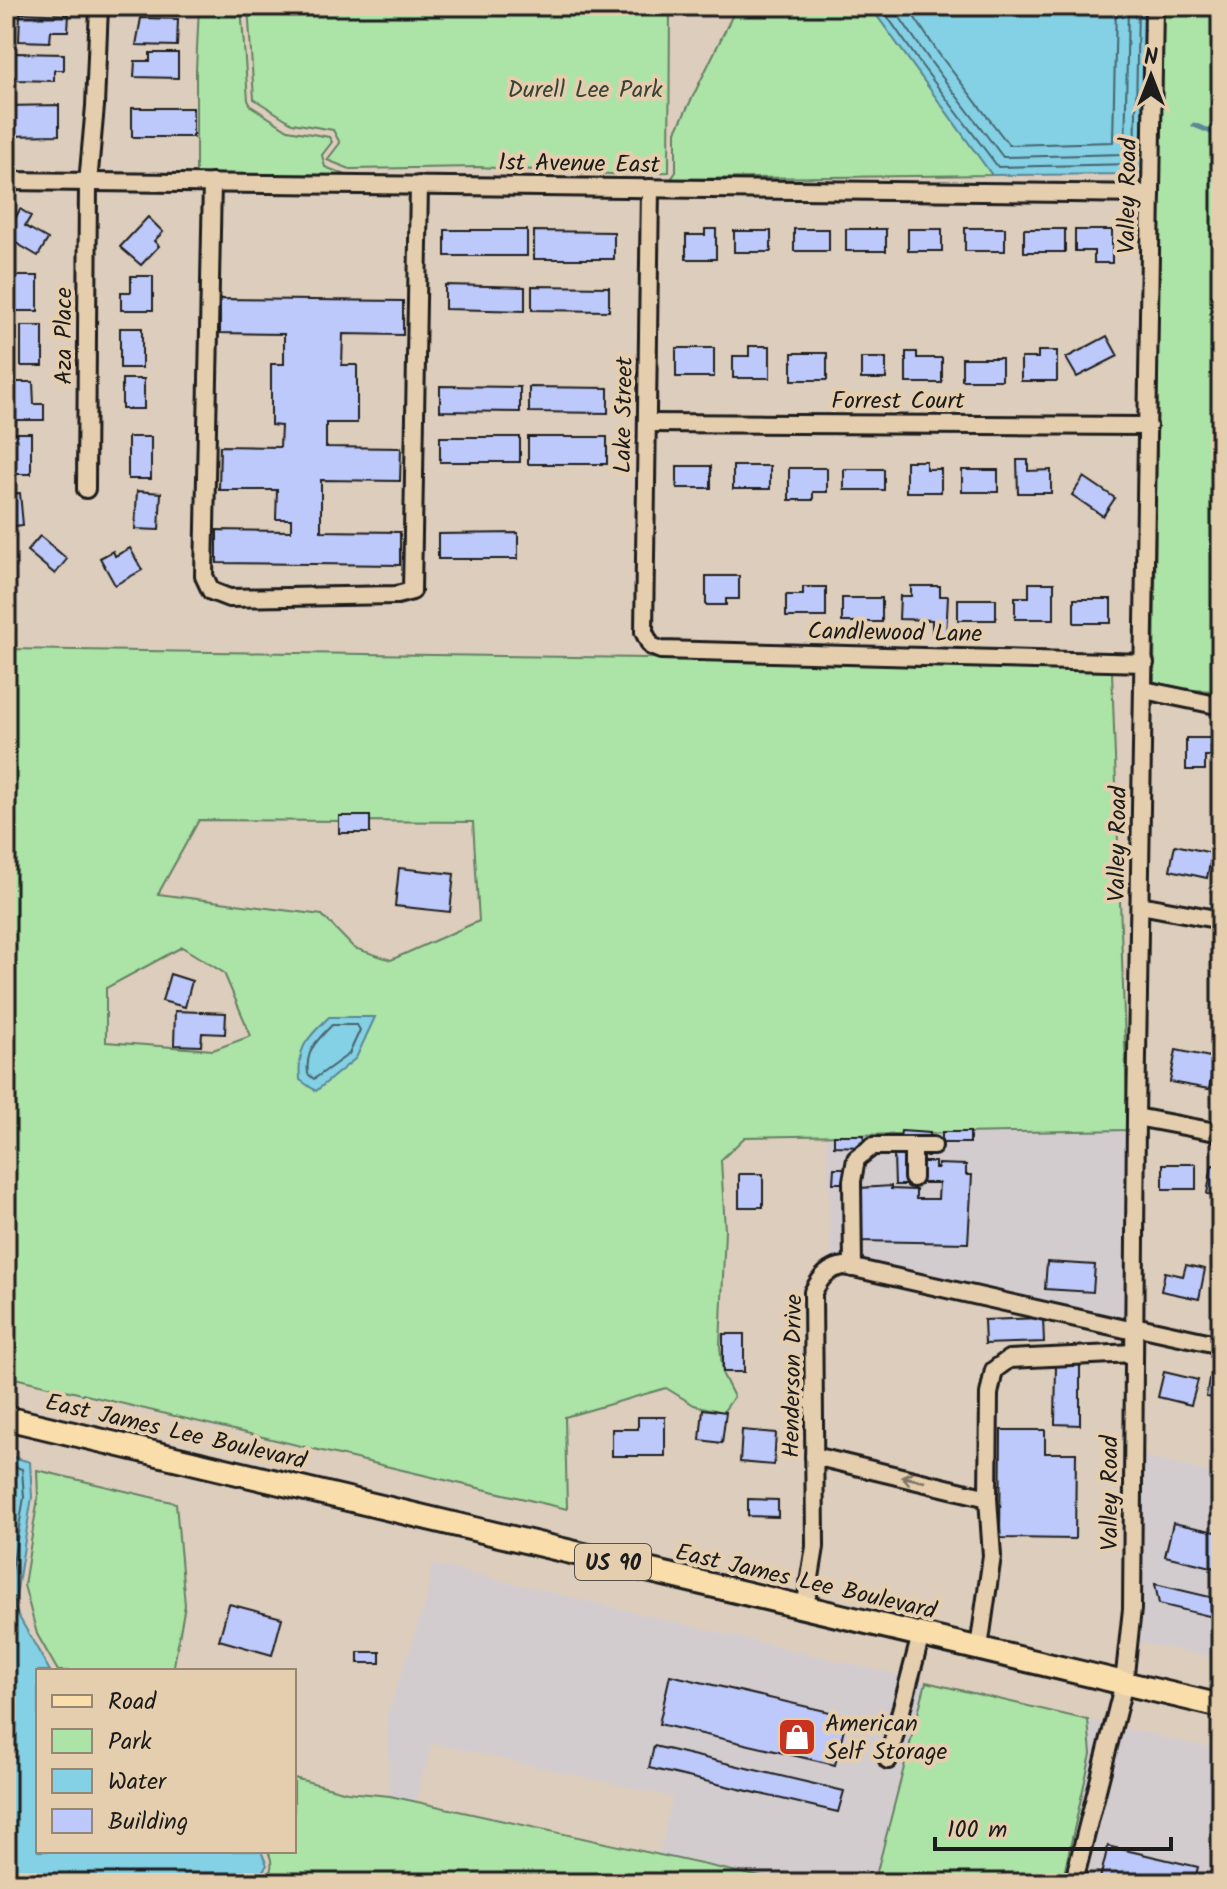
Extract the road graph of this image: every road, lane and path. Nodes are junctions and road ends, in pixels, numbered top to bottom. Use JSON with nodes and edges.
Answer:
{"nodes":[{"id":1,"x":99,"y":6,"type":"edge"},
{"id":2,"x":1154,"y":6,"type":"edge"},
{"id":3,"x":6,"y":181,"type":"edge"},
{"id":4,"x":88,"y":183,"type":"junction"},
{"id":5,"x":212,"y":183,"type":"junction"},
{"id":6,"x":419,"y":185,"type":"junction"},
{"id":7,"x":650,"y":188,"type":"junction"},
{"id":8,"x":1151,"y":194,"type":"junction"},
{"id":9,"x":647,"y":423,"type":"junction"},
{"id":10,"x":1148,"y":426,"type":"junction"},
{"id":11,"x":86,"y":489,"type":"dead end"},
{"id":12,"x":646,"y":642,"type":"joint"},
{"id":13,"x":1145,"y":663,"type":"junction"},
{"id":14,"x":1144,"y":690,"type":"junction"},
{"id":15,"x":1221,"y":706,"type":"edge"},
{"id":16,"x":1140,"y":905,"type":"junction"},
{"id":17,"x":1221,"y":920,"type":"edge"},
{"id":18,"x":1136,"y":1117,"type":"junction"},
{"id":19,"x":1221,"y":1133,"type":"edge"},
{"id":20,"x":913,"y":1146,"type":"junction"},
{"id":21,"x":933,"y":1146,"type":"dead end"},
{"id":22,"x":913,"y":1178,"type":"dead end"},
{"id":23,"x":853,"y":1268,"type":"junction"},
{"id":24,"x":1134,"y":1329,"type":"junction"},
{"id":25,"x":1221,"y":1345,"type":"edge"},
{"id":26,"x":1134,"y":1353,"type":"junction"},
{"id":27,"x":6,"y":1418,"type":"edge"},
{"id":28,"x":814,"y":1456,"type":"junction"},
{"id":29,"x":988,"y":1498,"type":"junction"},
{"id":30,"x":805,"y":1608,"type":"junction"},
{"id":31,"x":921,"y":1635,"type":"junction"},
{"id":32,"x":979,"y":1648,"type":"junction"},
{"id":33,"x":1124,"y":1683,"type":"junction"},
{"id":34,"x":1221,"y":1706,"type":"edge"},
{"id":35,"x":888,"y":1760,"type":"dead end"},
{"id":36,"x":1075,"y":1877,"type":"dead end"}],
"edges":[{"from":1,"to":4,"type":"street","name":"Aza Place"},
{"from":2,"to":8,"type":"street","name":"Valley Road"},
{"from":3,"to":4,"type":"street","name":"1st Avenue East"},
{"from":4,"to":5,"type":"street","name":"1st Avenue East"},
{"from":4,"to":11,"type":"street","name":"Aza Place"},
{"from":5,"to":6,"type":"street","name":"1st Avenue East"},
{"from":5,"to":6,"type":"street"},
{"from":6,"to":7,"type":"street","name":"1st Avenue East"},
{"from":7,"to":8,"type":"street","name":"1st Avenue East"},
{"from":7,"to":9,"type":"street","name":"Lake Street"},
{"from":8,"to":10,"type":"street","name":"Valley Road"},
{"from":9,"to":10,"type":"street","name":"Forrest Court"},
{"from":9,"to":12,"type":"street","name":"Lake Street"},
{"from":10,"to":13,"type":"street","name":"Valley Road"},
{"from":12,"to":13,"type":"street","name":"Candlewood Lane"},
{"from":13,"to":14,"type":"street","name":"Valley Road"},
{"from":14,"to":15,"type":"street"},
{"from":14,"to":16,"type":"street","name":"Valley Road"},
{"from":16,"to":17,"type":"street"},
{"from":16,"to":18,"type":"street","name":"Valley Road"},
{"from":18,"to":19,"type":"street"},
{"from":18,"to":24,"type":"street","name":"Valley Road"},
{"from":20,"to":21,"type":"street"},
{"from":20,"to":22,"type":"street"},
{"from":20,"to":23,"type":"street"},
{"from":23,"to":24,"type":"street"},
{"from":23,"to":28,"type":"street","name":"Henderson Drive"},
{"from":24,"to":25,"type":"street"},
{"from":24,"to":26,"type":"street","name":"Valley Road"},
{"from":26,"to":29,"type":"street"},
{"from":26,"to":33,"type":"street","name":"Valley Road"},
{"from":27,"to":30,"type":"main road","name":"East James Lee Boulevard","number":"US 90"},
{"from":29,"to":28,"type":"street","one_way":true},
{"from":28,"to":30,"type":"street","name":"Henderson Drive"},
{"from":29,"to":32,"type":"street"},
{"from":30,"to":31,"type":"main road","name":"East James Lee Boulevard","number":"US 90"},
{"from":31,"to":32,"type":"main road","name":"East James Lee Boulevard","number":"US 90"},
{"from":31,"to":35,"type":"street"},
{"from":32,"to":33,"type":"main road","name":"East James Lee Boulevard","number":"US 90"},
{"from":33,"to":34,"type":"main road","name":"East James Lee Boulevard","number":"US 90"},
{"from":33,"to":36,"type":"street","name":"Valley Road"}]}
